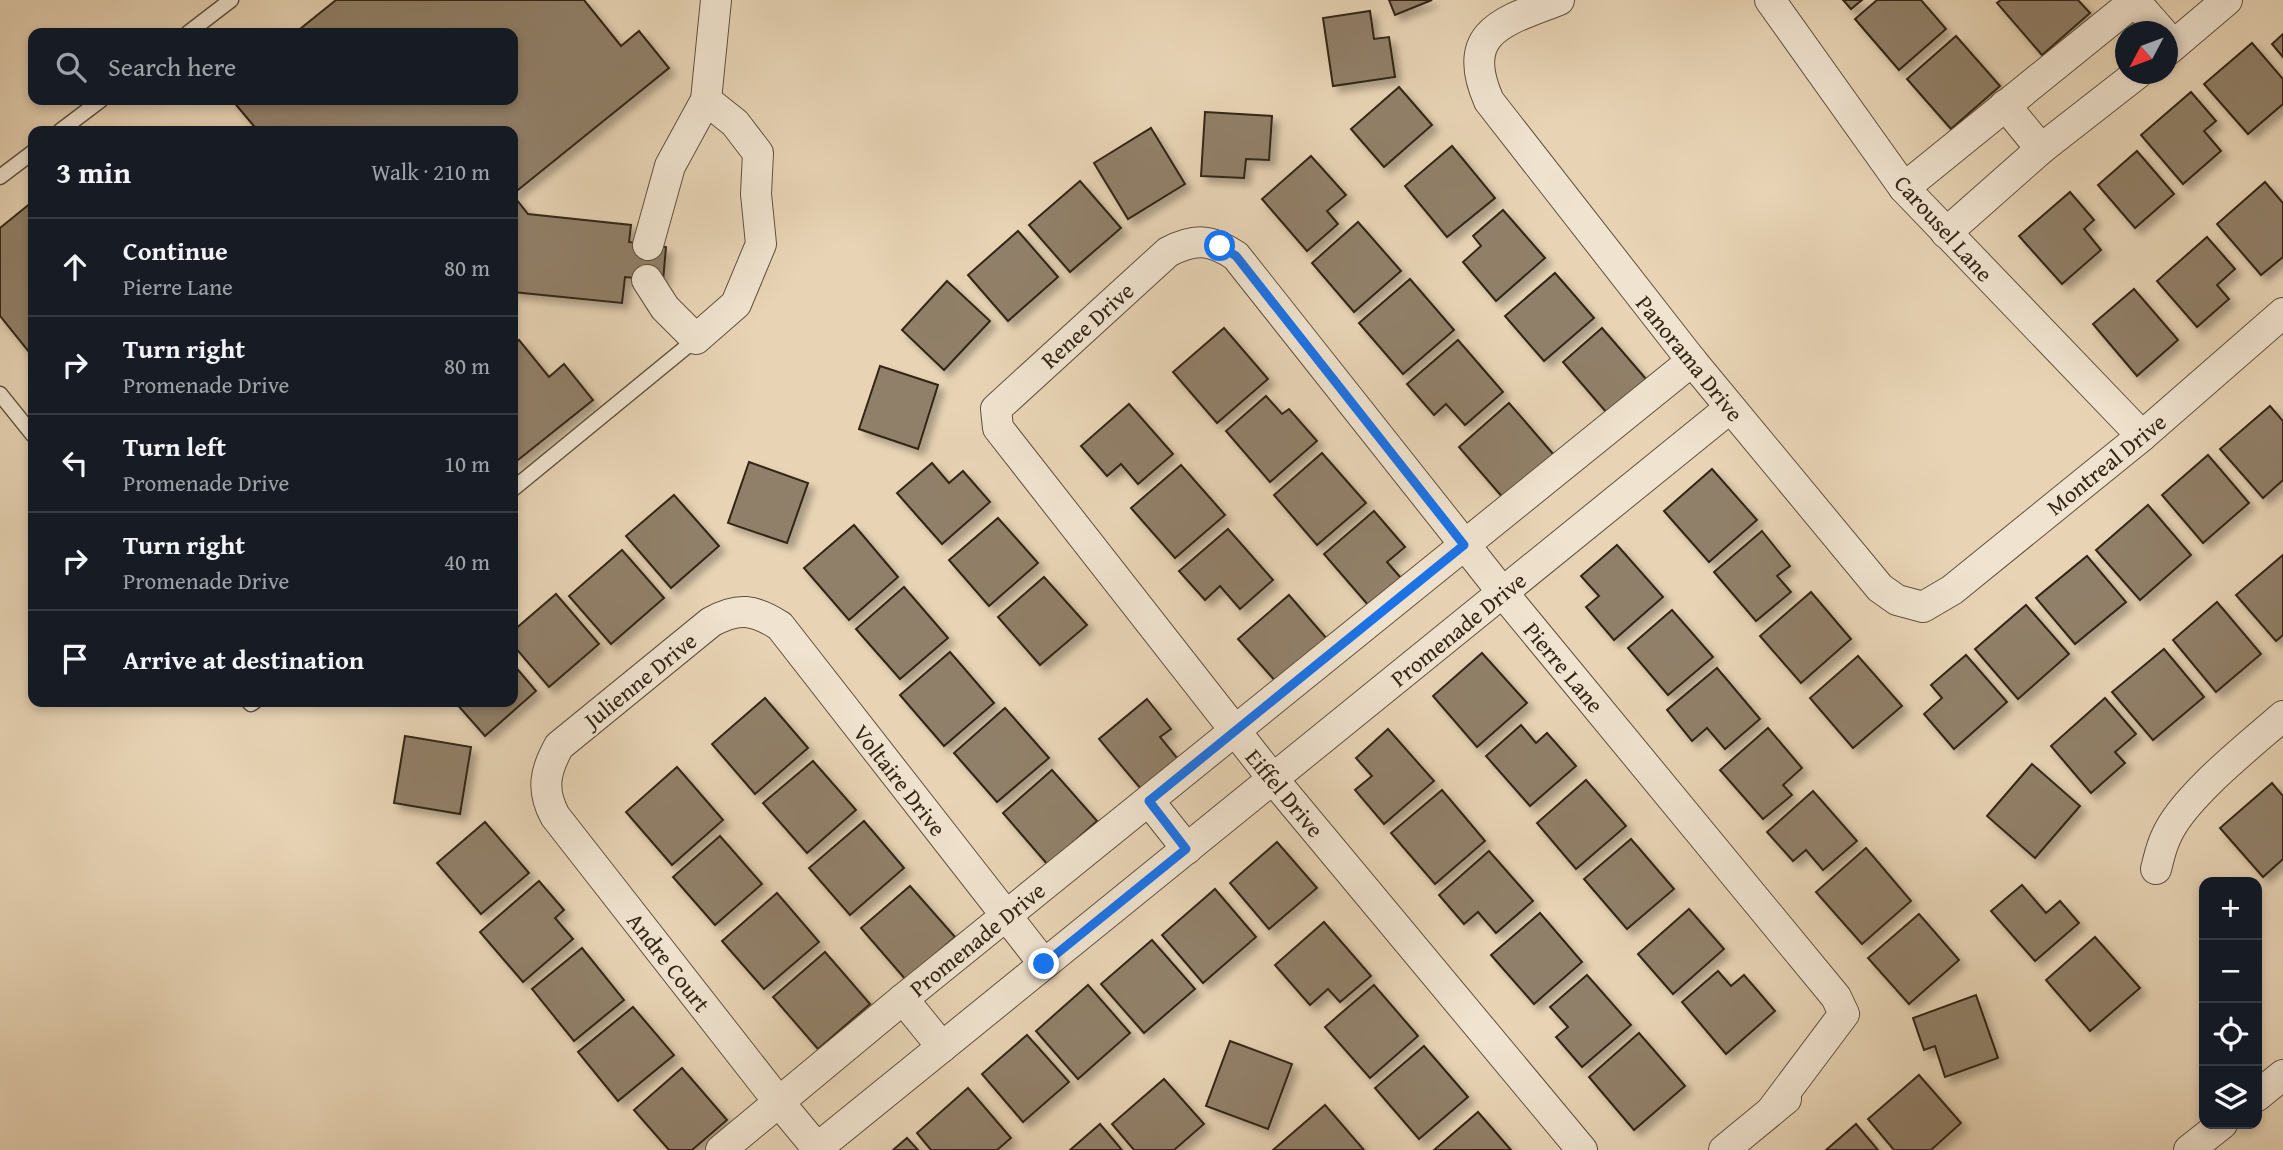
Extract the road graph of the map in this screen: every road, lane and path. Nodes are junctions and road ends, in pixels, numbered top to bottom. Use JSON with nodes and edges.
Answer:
{"nodes":[{"id":1,"x":231,"y":0,"type":"edge"},
{"id":2,"x":716,"y":0,"type":"edge"},
{"id":3,"x":1559,"y":0,"type":"edge"},
{"id":4,"x":1770,"y":0,"type":"edge"},
{"id":5,"x":2135,"y":0,"type":"edge"},
{"id":6,"x":2227,"y":0,"type":"edge"},
{"id":7,"x":2152,"y":21,"type":"edge"},
{"id":8,"x":195,"y":28,"type":"edge"},
{"id":9,"x":2178,"y":34,"type":"edge"},
{"id":10,"x":2124,"y":84,"type":"edge"},
{"id":11,"x":706,"y":100,"type":"junction"},
{"id":12,"x":94,"y":105,"type":"edge"},
{"id":13,"x":2005,"y":105,"type":"junction"},
{"id":14,"x":67,"y":126,"type":"edge"},
{"id":15,"x":2041,"y":149,"type":"junction"},
{"id":16,"x":28,"y":156,"type":"edge"},
{"id":17,"x":0,"y":177,"type":"edge"},
{"id":18,"x":1904,"y":188,"type":"junction"},
{"id":19,"x":1946,"y":233,"type":"junction"},
{"id":20,"x":1200,"y":242,"type":"joint"},
{"id":21,"x":648,"y":244,"type":"dead end"},
{"id":22,"x":647,"y":279,"type":"dead end"},
{"id":23,"x":2283,"y":313,"type":"edge"},
{"id":24,"x":696,"y":339,"type":"junction"},
{"id":25,"x":1692,"y":361,"type":"junction"},
{"id":26,"x":0,"y":394,"type":"edge"},
{"id":27,"x":1730,"y":408,"type":"junction"},
{"id":28,"x":998,"y":428,"type":"joint"},
{"id":29,"x":28,"y":429,"type":"edge"},
{"id":30,"x":2142,"y":436,"type":"junction"},
{"id":31,"x":518,"y":485,"type":"edge"},
{"id":32,"x":1464,"y":545,"type":"junction"},
{"id":33,"x":1503,"y":593,"type":"junction"},
{"id":34,"x":1923,"y":607,"type":"joint"},
{"id":35,"x":745,"y":611,"type":"joint"},
{"id":36,"x":2283,"y":716,"type":"edge"},
{"id":37,"x":1234,"y":732,"type":"junction"},
{"id":38,"x":548,"y":766,"type":"joint"},
{"id":39,"x":1273,"y":779,"type":"junction"},
{"id":40,"x":1149,"y":801,"type":"junction"},
{"id":41,"x":1186,"y":849,"type":"junction"},
{"id":42,"x":2156,"y":869,"type":"dead end"},
{"id":43,"x":1006,"y":916,"type":"junction"},
{"id":44,"x":1044,"y":964,"type":"junction"},
{"id":45,"x":903,"y":999,"type":"junction"},
{"id":46,"x":942,"y":1047,"type":"junction"},
{"id":47,"x":2283,"y":1075,"type":"edge"},
{"id":48,"x":2262,"y":1092,"type":"edge"},
{"id":49,"x":778,"y":1101,"type":"junction"},
{"id":50,"x":2216,"y":1129,"type":"edge"},
{"id":51,"x":816,"y":1149,"type":"edge"},
{"id":52,"x":721,"y":1150,"type":"edge"},
{"id":53,"x":1582,"y":1150,"type":"edge"},
{"id":54,"x":1724,"y":1150,"type":"edge"},
{"id":55,"x":2189,"y":1150,"type":"edge"}],
"edges":[{"from":1,"to":8,"type":"lane"},
{"from":2,"to":11,"type":"street"},
{"from":3,"to":25,"type":"street","name":"Panorama Drive"},
{"from":4,"to":18,"type":"street","name":"Carousel Lane"},
{"from":5,"to":7,"type":"street"},
{"from":5,"to":13,"type":"street"},
{"from":6,"to":9,"type":"street"},
{"from":10,"to":15,"type":"street"},
{"from":11,"to":21,"type":"street"},
{"from":11,"to":24,"type":"street"},
{"from":12,"to":14,"type":"lane"},
{"from":13,"to":15,"type":"street"},
{"from":13,"to":18,"type":"street"},
{"from":15,"to":19,"type":"street"},
{"from":16,"to":17,"type":"lane"},
{"from":18,"to":19,"type":"street","name":"Carousel Lane"},
{"from":19,"to":30,"type":"street","name":"Carousel Lane"},
{"from":20,"to":28,"type":"street","name":"Renee Drive"},
{"from":20,"to":32,"type":"street","name":"Pierre Lane"},
{"from":22,"to":24,"type":"street"},
{"from":23,"to":30,"type":"street","name":"Montreal Drive"},
{"from":24,"to":31,"type":"lane"},
{"from":25,"to":27,"type":"street","name":"Panorama Drive"},
{"from":25,"to":32,"type":"street","name":"Promenade Drive"},
{"from":26,"to":29,"type":"lane"},
{"from":27,"to":33,"type":"street","name":"Promenade Drive"},
{"from":27,"to":34,"type":"street","name":"Panorama Drive"},
{"from":28,"to":37,"type":"street","name":"Eiffel Drive"},
{"from":30,"to":34,"type":"street","name":"Montreal Drive"},
{"from":32,"to":33,"type":"street","name":"Pierre Lane"},
{"from":32,"to":37,"type":"street","name":"Promenade Drive"},
{"from":33,"to":39,"type":"street","name":"Promenade Drive"},
{"from":33,"to":54,"type":"street","name":"Pierre Lane"},
{"from":35,"to":38,"type":"street","name":"Julienne Drive"},
{"from":35,"to":43,"type":"street","name":"Voltaire Drive"},
{"from":36,"to":42,"type":"street"},
{"from":37,"to":39,"type":"street","name":"Eiffel Drive"},
{"from":37,"to":40,"type":"street","name":"Promenade Drive"},
{"from":38,"to":49,"type":"street","name":"Andre Court"},
{"from":39,"to":41,"type":"street","name":"Promenade Drive"},
{"from":39,"to":53,"type":"street","name":"Eiffel Drive"},
{"from":40,"to":41,"type":"street"},
{"from":40,"to":43,"type":"street","name":"Promenade Drive"},
{"from":41,"to":44,"type":"street","name":"Promenade Drive"},
{"from":43,"to":44,"type":"street","name":"Voltaire Drive"},
{"from":43,"to":45,"type":"street","name":"Promenade Drive"},
{"from":44,"to":46,"type":"street","name":"Promenade Drive"},
{"from":45,"to":46,"type":"street","name":"Promenade Drive"},
{"from":45,"to":49,"type":"street","name":"Promenade Drive"},
{"from":46,"to":51,"type":"street","name":"Promenade Drive"},
{"from":47,"to":48,"type":"street"},
{"from":49,"to":51,"type":"street","name":"Andre Court"},
{"from":49,"to":52,"type":"street","name":"Promenade Drive"},
{"from":50,"to":55,"type":"street"}]}
